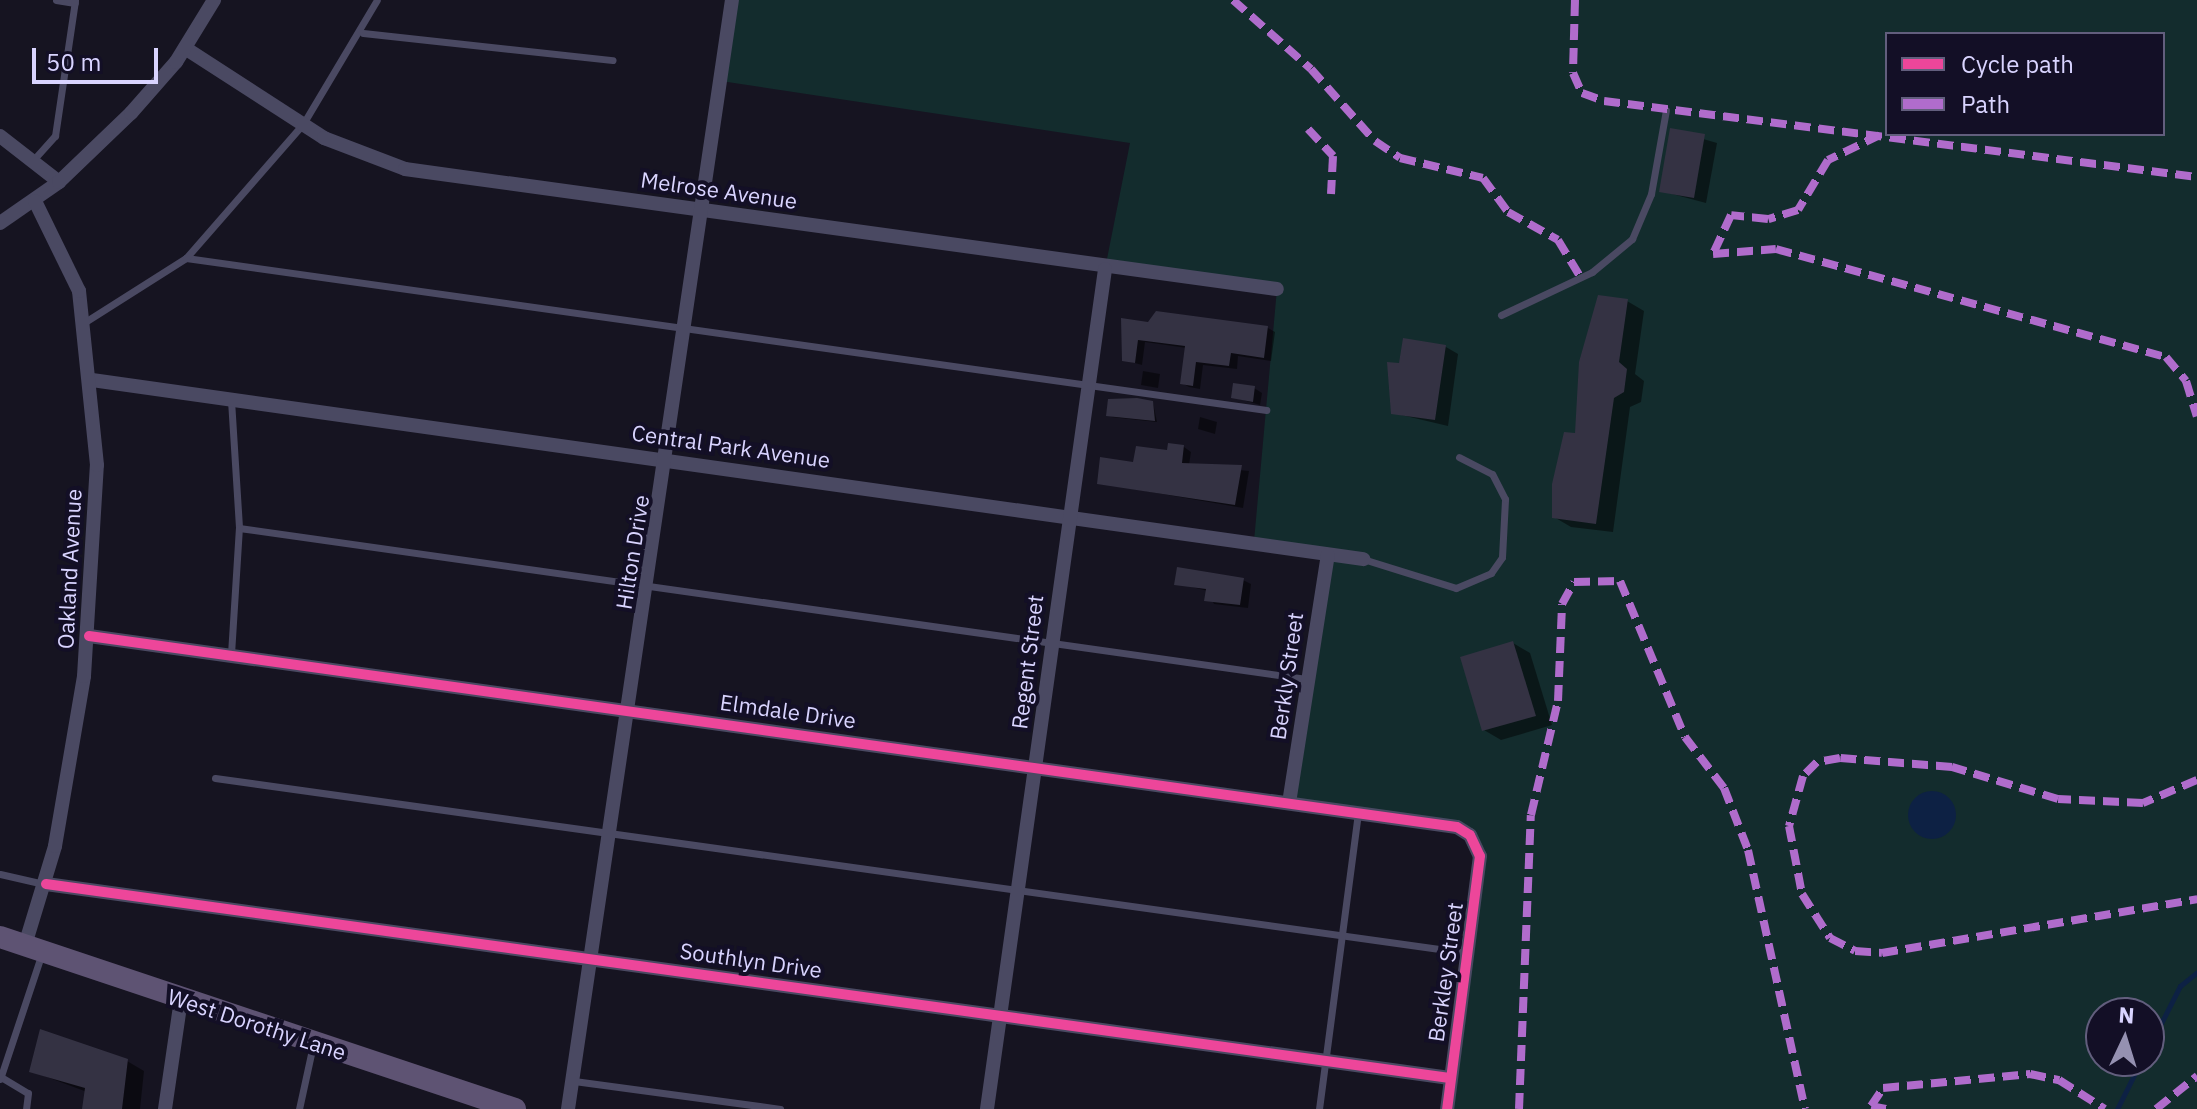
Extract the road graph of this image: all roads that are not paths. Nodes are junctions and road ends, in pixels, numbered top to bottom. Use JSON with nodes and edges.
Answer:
{"nodes":[{"id":1,"x":56,"y":0,"type":"edge"},
{"id":2,"x":214,"y":0,"type":"edge"},
{"id":3,"x":377,"y":0,"type":"edge"},
{"id":4,"x":732,"y":0,"type":"edge"},
{"id":5,"x":75,"y":1,"type":"edge"},
{"id":6,"x":363,"y":33,"type":"junction"},
{"id":7,"x":185,"y":48,"type":"junction"},
{"id":8,"x":613,"y":60,"type":"dead end"},
{"id":9,"x":1666,"y":110,"type":"dead end"},
{"id":10,"x":303,"y":124,"type":"junction"},
{"id":11,"x":0,"y":136,"type":"edge"},
{"id":12,"x":35,"y":158,"type":"junction"},
{"id":13,"x":59,"y":182,"type":"junction"},
{"id":14,"x":35,"y":201,"type":"junction"},
{"id":15,"x":702,"y":209,"type":"junction"},
{"id":16,"x":0,"y":223,"type":"edge"},
{"id":17,"x":186,"y":258,"type":"junction"},
{"id":18,"x":1105,"y":269,"type":"junction"},
{"id":19,"x":1277,"y":289,"type":"dead end"},
{"id":20,"x":1501,"y":315,"type":"dead end"},
{"id":21,"x":85,"y":322,"type":"junction"},
{"id":22,"x":685,"y":330,"type":"junction"},
{"id":23,"x":92,"y":380,"type":"junction"},
{"id":24,"x":1086,"y":388,"type":"junction"},
{"id":25,"x":231,"y":398,"type":"junction"},
{"id":26,"x":1266,"y":410,"type":"dead end"},
{"id":27,"x":1459,"y":457,"type":"dead end"},
{"id":28,"x":668,"y":459,"type":"junction"},
{"id":29,"x":1068,"y":514,"type":"junction"},
{"id":30,"x":239,"y":528,"type":"junction"},
{"id":31,"x":1328,"y":555,"type":"junction"},
{"id":32,"x":1363,"y":559,"type":"joint"},
{"id":33,"x":649,"y":583,"type":"junction"},
{"id":34,"x":89,"y":636,"type":"junction"},
{"id":35,"x":1052,"y":639,"type":"junction"},
{"id":36,"x":231,"y":654,"type":"junction"},
{"id":37,"x":1306,"y":679,"type":"junction"},
{"id":38,"x":633,"y":709,"type":"junction"},
{"id":39,"x":1035,"y":767,"type":"junction"},
{"id":40,"x":215,"y":778,"type":"dead end"},
{"id":41,"x":1289,"y":803,"type":"junction"},
{"id":42,"x":1358,"y":812,"type":"junction"},
{"id":43,"x":612,"y":832,"type":"junction"},
{"id":44,"x":1476,"y":842,"type":"joint"},
{"id":45,"x":0,"y":874,"type":"edge"},
{"id":46,"x":46,"y":884,"type":"junction"},
{"id":47,"x":1017,"y":889,"type":"junction"},
{"id":48,"x":1342,"y":935,"type":"junction"},
{"id":49,"x":0,"y":937,"type":"edge"},
{"id":50,"x":34,"y":948,"type":"junction"},
{"id":51,"x":1469,"y":953,"type":"junction"},
{"id":52,"x":595,"y":958,"type":"junction"},
{"id":53,"x":181,"y":999,"type":"junction"},
{"id":54,"x":999,"y":1015,"type":"junction"},
{"id":55,"x":314,"y":1043,"type":"junction"},
{"id":56,"x":1326,"y":1061,"type":"junction"},
{"id":57,"x":1,"y":1078,"type":"edge"},
{"id":58,"x":1450,"y":1078,"type":"junction"},
{"id":59,"x":574,"y":1081,"type":"junction"},
{"id":60,"x":26,"y":1109,"type":"edge"},
{"id":61,"x":165,"y":1109,"type":"edge"},
{"id":62,"x":299,"y":1109,"type":"edge"},
{"id":63,"x":515,"y":1109,"type":"edge"},
{"id":64,"x":568,"y":1109,"type":"edge"},
{"id":65,"x":780,"y":1109,"type":"edge"},
{"id":66,"x":987,"y":1109,"type":"edge"},
{"id":67,"x":1319,"y":1109,"type":"edge"},
{"id":68,"x":1447,"y":1109,"type":"edge"}],
"edges":[{"from":1,"to":5,"type":"lane"},
{"from":2,"to":7,"type":"street"},
{"from":3,"to":6,"type":"lane"},
{"from":4,"to":15,"type":"street","name":"Hilton Drive"},
{"from":5,"to":12,"type":"lane"},
{"from":6,"to":8,"type":"lane"},
{"from":6,"to":10,"type":"lane"},
{"from":7,"to":10,"type":"street","name":"Melrose Avenue"},
{"from":7,"to":13,"type":"street"},
{"from":9,"to":20,"type":"lane"},
{"from":10,"to":15,"type":"street","name":"Melrose Avenue"},
{"from":10,"to":17,"type":"lane"},
{"from":11,"to":12,"type":"street"},
{"from":12,"to":13,"type":"street"},
{"from":13,"to":14,"type":"street"},
{"from":14,"to":16,"type":"street"},
{"from":14,"to":21,"type":"street","name":"Oakland Avenue"},
{"from":15,"to":18,"type":"street","name":"Melrose Avenue"},
{"from":15,"to":22,"type":"street","name":"Hilton Drive"},
{"from":17,"to":21,"type":"lane"},
{"from":17,"to":22,"type":"lane"},
{"from":18,"to":19,"type":"street","name":"Melrose Avenue"},
{"from":18,"to":24,"type":"street","name":"Regent Street"},
{"from":21,"to":23,"type":"street","name":"Oakland Avenue"},
{"from":22,"to":24,"type":"lane"},
{"from":22,"to":28,"type":"street","name":"Hilton Drive"},
{"from":23,"to":25,"type":"street","name":"Central Park Avenue"},
{"from":23,"to":34,"type":"street","name":"Oakland Avenue"},
{"from":24,"to":26,"type":"lane"},
{"from":24,"to":29,"type":"street","name":"Regent Street"},
{"from":25,"to":28,"type":"street","name":"Central Park Avenue"},
{"from":25,"to":30,"type":"lane"},
{"from":27,"to":32,"type":"lane"},
{"from":28,"to":29,"type":"street","name":"Central Park Avenue"},
{"from":28,"to":33,"type":"street","name":"Hilton Drive"},
{"from":29,"to":31,"type":"street","name":"Central Park Avenue"},
{"from":29,"to":35,"type":"street","name":"Regent Street"},
{"from":30,"to":33,"type":"lane"},
{"from":30,"to":36,"type":"lane"},
{"from":31,"to":32,"type":"street","name":"Central Park Avenue"},
{"from":31,"to":37,"type":"street","name":"Berkly Street"},
{"from":33,"to":35,"type":"lane"},
{"from":33,"to":38,"type":"street","name":"Hilton Drive"},
{"from":34,"to":36,"type":"street","name":"Elmdale Drive"},
{"from":34,"to":46,"type":"street","name":"Oakland Avenue"},
{"from":35,"to":37,"type":"lane"},
{"from":35,"to":39,"type":"street","name":"Regent Street"},
{"from":36,"to":38,"type":"street","name":"Elmdale Drive"},
{"from":37,"to":41,"type":"street","name":"Berkly Street"},
{"from":38,"to":39,"type":"street","name":"Elmdale Drive"},
{"from":38,"to":43,"type":"street","name":"Hilton Drive"},
{"from":39,"to":41,"type":"street","name":"Elmdale Drive"},
{"from":39,"to":47,"type":"street","name":"Regent Street"},
{"from":40,"to":43,"type":"lane"},
{"from":41,"to":42,"type":"street","name":"Elmdale Drive"},
{"from":42,"to":44,"type":"street","name":"Elmdale Drive"},
{"from":42,"to":48,"type":"lane"},
{"from":43,"to":47,"type":"lane"},
{"from":43,"to":52,"type":"street","name":"Hilton Drive"},
{"from":44,"to":51,"type":"street","name":"Berkley Street"},
{"from":45,"to":46,"type":"lane"},
{"from":46,"to":50,"type":"street","name":"Oakland Avenue"},
{"from":46,"to":52,"type":"street","name":"Southlyn Drive"},
{"from":47,"to":48,"type":"lane"},
{"from":47,"to":54,"type":"street","name":"Regent Street"},
{"from":48,"to":51,"type":"lane"},
{"from":48,"to":56,"type":"lane"},
{"from":49,"to":50,"type":"main road","name":"West Dorothy Lane"},
{"from":50,"to":53,"type":"main road","name":"West Dorothy Lane"},
{"from":50,"to":57,"type":"lane"},
{"from":51,"to":58,"type":"street","name":"Berkley Street"},
{"from":52,"to":54,"type":"street","name":"Southlyn Drive"},
{"from":52,"to":59,"type":"street","name":"Hilton Drive"},
{"from":53,"to":55,"type":"main road","name":"West Dorothy Lane"},
{"from":53,"to":61,"type":"street"},
{"from":54,"to":56,"type":"street","name":"Southlyn Drive"},
{"from":54,"to":66,"type":"street","name":"Regent Street"},
{"from":55,"to":62,"type":"lane"},
{"from":55,"to":63,"type":"main road","name":"West Dorothy Lane"},
{"from":56,"to":58,"type":"street","name":"Southlyn Drive"},
{"from":56,"to":67,"type":"lane"},
{"from":57,"to":60,"type":"lane"},
{"from":58,"to":68,"type":"street","name":"Berkley Street"},
{"from":59,"to":64,"type":"street","name":"Hilton Drive"},
{"from":59,"to":65,"type":"lane"}]}
